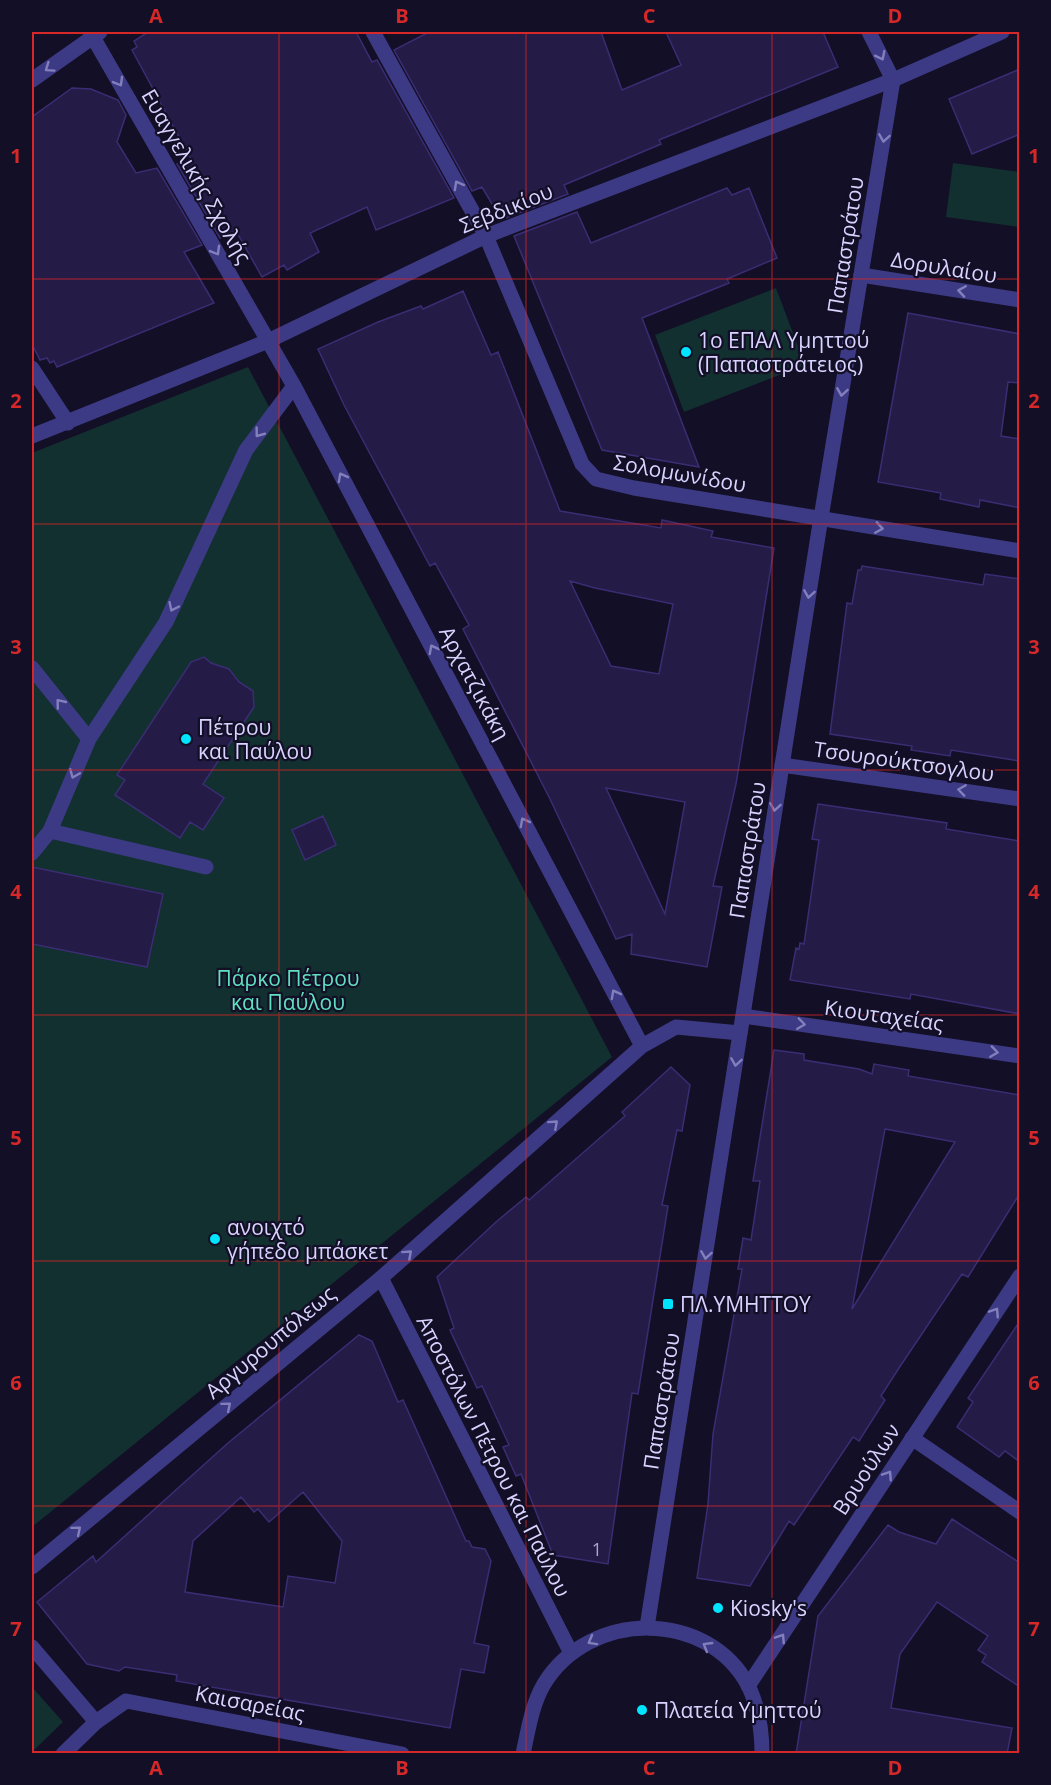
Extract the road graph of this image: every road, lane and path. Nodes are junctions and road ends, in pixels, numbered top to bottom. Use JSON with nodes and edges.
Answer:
{"nodes":[{"id":1,"x":869,"y":32,"type":"edge"},
{"id":2,"x":1002,"y":32,"type":"edge"},
{"id":3,"x":94,"y":33,"type":"edge"},
{"id":4,"x":379,"y":34,"type":"edge"},
{"id":5,"x":32,"y":80,"type":"edge"},
{"id":6,"x":893,"y":80,"type":"junction"},
{"id":7,"x":486,"y":236,"type":"junction"},
{"id":8,"x":861,"y":275,"type":"junction"},
{"id":9,"x":1020,"y":300,"type":"edge"},
{"id":10,"x":268,"y":341,"type":"junction"},
{"id":11,"x":32,"y":368,"type":"edge"},
{"id":12,"x":294,"y":386,"type":"junction"},
{"id":13,"x":68,"y":423,"type":"junction"},
{"id":14,"x":32,"y":436,"type":"edge"},
{"id":15,"x":821,"y":519,"type":"junction"},
{"id":16,"x":1020,"y":551,"type":"edge"},
{"id":17,"x":32,"y":668,"type":"edge"},
{"id":18,"x":89,"y":739,"type":"junction"},
{"id":19,"x":782,"y":765,"type":"junction"},
{"id":20,"x":1020,"y":799,"type":"edge"},
{"id":21,"x":50,"y":831,"type":"junction"},
{"id":22,"x":32,"y":853,"type":"edge"},
{"id":23,"x":206,"y":867,"type":"dead end"},
{"id":24,"x":743,"y":1016,"type":"junction"},
{"id":25,"x":740,"y":1033,"type":"junction"},
{"id":26,"x":642,"y":1046,"type":"junction"},
{"id":27,"x":1020,"y":1056,"type":"edge"},
{"id":28,"x":1020,"y":1276,"type":"edge"},
{"id":29,"x":381,"y":1278,"type":"junction"},
{"id":30,"x":912,"y":1438,"type":"junction"},
{"id":31,"x":1020,"y":1512,"type":"edge"},
{"id":32,"x":32,"y":1567,"type":"edge"},
{"id":33,"x":647,"y":1627,"type":"junction"},
{"id":34,"x":32,"y":1647,"type":"edge"},
{"id":35,"x":571,"y":1653,"type":"junction"},
{"id":36,"x":748,"y":1686,"type":"junction"},
{"id":37,"x":96,"y":1722,"type":"junction"},
{"id":38,"x":63,"y":1754,"type":"edge"},
{"id":39,"x":402,"y":1754,"type":"edge"},
{"id":40,"x":523,"y":1754,"type":"edge"},
{"id":41,"x":762,"y":1754,"type":"edge"}],
"edges":[{"from":1,"to":6,"type":"street","one_way":true},
{"from":2,"to":6,"type":"street","name":"Σεβδικίου"},
{"from":3,"to":5,"type":"street","one_way":true},
{"from":3,"to":10,"type":"street","name":"Ευαγγελικής Σχολής","one_way":true},
{"from":7,"to":4,"type":"street","name":"Σολομωνίδου","one_way":true},
{"from":6,"to":7,"type":"street","name":"Σεβδικίου"},
{"from":6,"to":8,"type":"street","name":"Παπαστράτου","one_way":true},
{"from":7,"to":10,"type":"street","name":"Σεβδικίου"},
{"from":7,"to":15,"type":"street","name":"Σολομωνίδου"},
{"from":9,"to":8,"type":"street","name":"Δορυλαίου","one_way":true},
{"from":8,"to":15,"type":"street","name":"Παπαστράτου","one_way":true},
{"from":10,"to":12,"type":"street","name":"Αρχατζικάκη"},
{"from":10,"to":13,"type":"street","name":"Σεβδικίου"},
{"from":11,"to":13,"type":"street"},
{"from":12,"to":18,"type":"street","one_way":true},
{"from":26,"to":12,"type":"street","name":"Αρχατζικάκη","one_way":true},
{"from":13,"to":14,"type":"street","name":"Σεβδικίου"},
{"from":15,"to":16,"type":"street","name":"Σολομωνίδου","one_way":true},
{"from":15,"to":19,"type":"street","name":"Παπαστράτου","one_way":true},
{"from":18,"to":17,"type":"street","one_way":true},
{"from":18,"to":21,"type":"street","one_way":true},
{"from":20,"to":19,"type":"street","name":"Τσουρούκτσογλου","one_way":true},
{"from":19,"to":24,"type":"street","name":"Παπαστράτου","one_way":true},
{"from":21,"to":22,"type":"street"},
{"from":21,"to":23,"type":"street"},
{"from":24,"to":25,"type":"street","name":"Παπαστράτου"},
{"from":24,"to":27,"type":"street","name":"Κιουταχείας","one_way":true},
{"from":25,"to":26,"type":"street","name":"Αργυρουπόλεως"},
{"from":25,"to":33,"type":"street","name":"Παπαστράτου","one_way":true},
{"from":29,"to":26,"type":"street","name":"Αργυρουπόλεως","one_way":true},
{"from":30,"to":28,"type":"street","name":"Βρυούλων","one_way":true},
{"from":32,"to":29,"type":"street","name":"Αργυρουπόλεως","one_way":true},
{"from":29,"to":35,"type":"street","name":"Αποστόλων Πέτρου και Παύλου"},
{"from":30,"to":31,"type":"street"},
{"from":36,"to":30,"type":"street","name":"Βρυούλων","one_way":true},
{"from":33,"to":35,"type":"street","one_way":true},
{"from":36,"to":33,"type":"street","one_way":true},
{"from":34,"to":37,"type":"street"},
{"from":35,"to":40,"type":"street"},
{"from":36,"to":41,"type":"street"},
{"from":37,"to":38,"type":"street","name":"Καισαρείας"},
{"from":37,"to":39,"type":"street","name":"Καισαρείας"}]}
